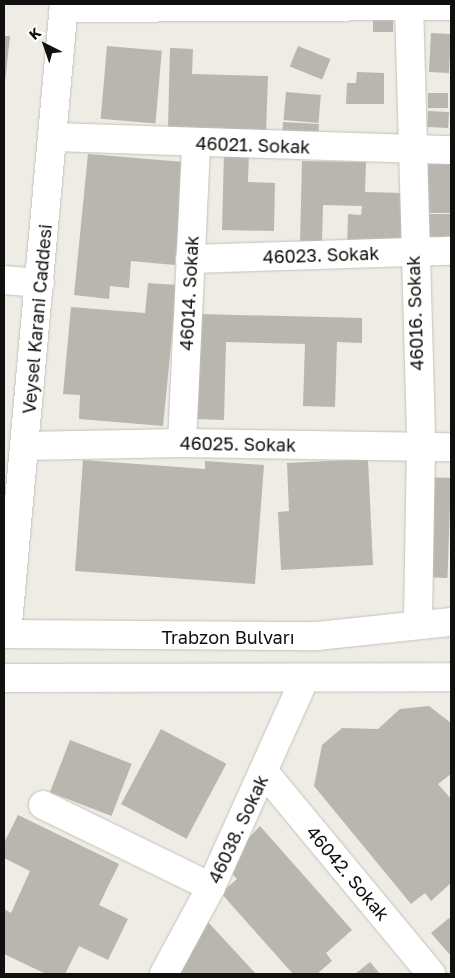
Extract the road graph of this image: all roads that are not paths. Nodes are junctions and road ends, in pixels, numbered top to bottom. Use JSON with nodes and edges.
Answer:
{"nodes":[{"id":1,"x":409,"y":4,"type":"edge"},
{"id":2,"x":64,"y":6,"type":"edge"},
{"id":3,"x":451,"y":6,"type":"edge"},
{"id":4,"x":54,"y":137,"type":"junction"},
{"id":5,"x":196,"y":142,"type":"junction"},
{"id":6,"x":451,"y":150,"type":"edge"},
{"id":7,"x":410,"y":151,"type":"junction"},
{"id":8,"x":412,"y":251,"type":"junction"},
{"id":9,"x":451,"y":251,"type":"edge"},
{"id":10,"x":190,"y":259,"type":"junction"},
{"id":11,"x":4,"y":280,"type":"edge"},
{"id":12,"x":40,"y":282,"type":"junction"},
{"id":13,"x":182,"y":443,"type":"junction"},
{"id":14,"x":25,"y":446,"type":"junction"},
{"id":15,"x":420,"y":447,"type":"junction"},
{"id":16,"x":451,"y":448,"type":"edge"},
{"id":17,"x":451,"y":622,"type":"edge"},
{"id":18,"x":418,"y":623,"type":"junction"},
{"id":19,"x":6,"y":634,"type":"edge"},
{"id":20,"x":451,"y":676,"type":"edge"},
{"id":21,"x":4,"y":678,"type":"edge"},
{"id":22,"x":304,"y":680,"type":"junction"},
{"id":23,"x":265,"y":773,"type":"junction"},
{"id":24,"x":43,"y":805,"type":"dead end"},
{"id":25,"x":211,"y":887,"type":"junction"},
{"id":26,"x":164,"y":974,"type":"edge"},
{"id":27,"x":431,"y":974,"type":"edge"}],
"edges":[{"from":1,"to":2,"type":"street"},
{"from":1,"to":3,"type":"street"},
{"from":1,"to":7,"type":"street","name":"46016. Sokak"},
{"from":2,"to":4,"type":"street","name":"Veysel Karani Caddesi"},
{"from":4,"to":5,"type":"street","name":"46021. Sokak"},
{"from":4,"to":12,"type":"street","name":"Veysel Karani Caddesi"},
{"from":5,"to":7,"type":"street","name":"46021. Sokak"},
{"from":5,"to":10,"type":"street","name":"46014. Sokak"},
{"from":6,"to":7,"type":"street","name":"46021. Sokak"},
{"from":7,"to":8,"type":"street","name":"46016. Sokak"},
{"from":8,"to":9,"type":"street","name":"46023. Sokak"},
{"from":8,"to":10,"type":"street","name":"46023. Sokak"},
{"from":8,"to":15,"type":"street","name":"46016. Sokak"},
{"from":10,"to":13,"type":"street","name":"46014. Sokak"},
{"from":11,"to":12,"type":"street"},
{"from":12,"to":14,"type":"street","name":"Veysel Karani Caddesi"},
{"from":13,"to":14,"type":"street","name":"46025. Sokak"},
{"from":13,"to":15,"type":"street","name":"46025. Sokak"},
{"from":14,"to":19,"type":"street","name":"Veysel Karani Caddesi"},
{"from":15,"to":16,"type":"street","name":"46025. Sokak"},
{"from":15,"to":18,"type":"street","name":"46016. Sokak"},
{"from":17,"to":18,"type":"street","name":"Trabzon Bulvarı"},
{"from":18,"to":19,"type":"street","name":"Trabzon Bulvarı"},
{"from":20,"to":22,"type":"street"},
{"from":21,"to":22,"type":"street"},
{"from":22,"to":23,"type":"street","name":"46038. Sokak"},
{"from":23,"to":25,"type":"street","name":"46038. Sokak"},
{"from":23,"to":27,"type":"street","name":"46042. Sokak"},
{"from":24,"to":25,"type":"street"},
{"from":25,"to":26,"type":"street","name":"46038. Sokak"}]}
